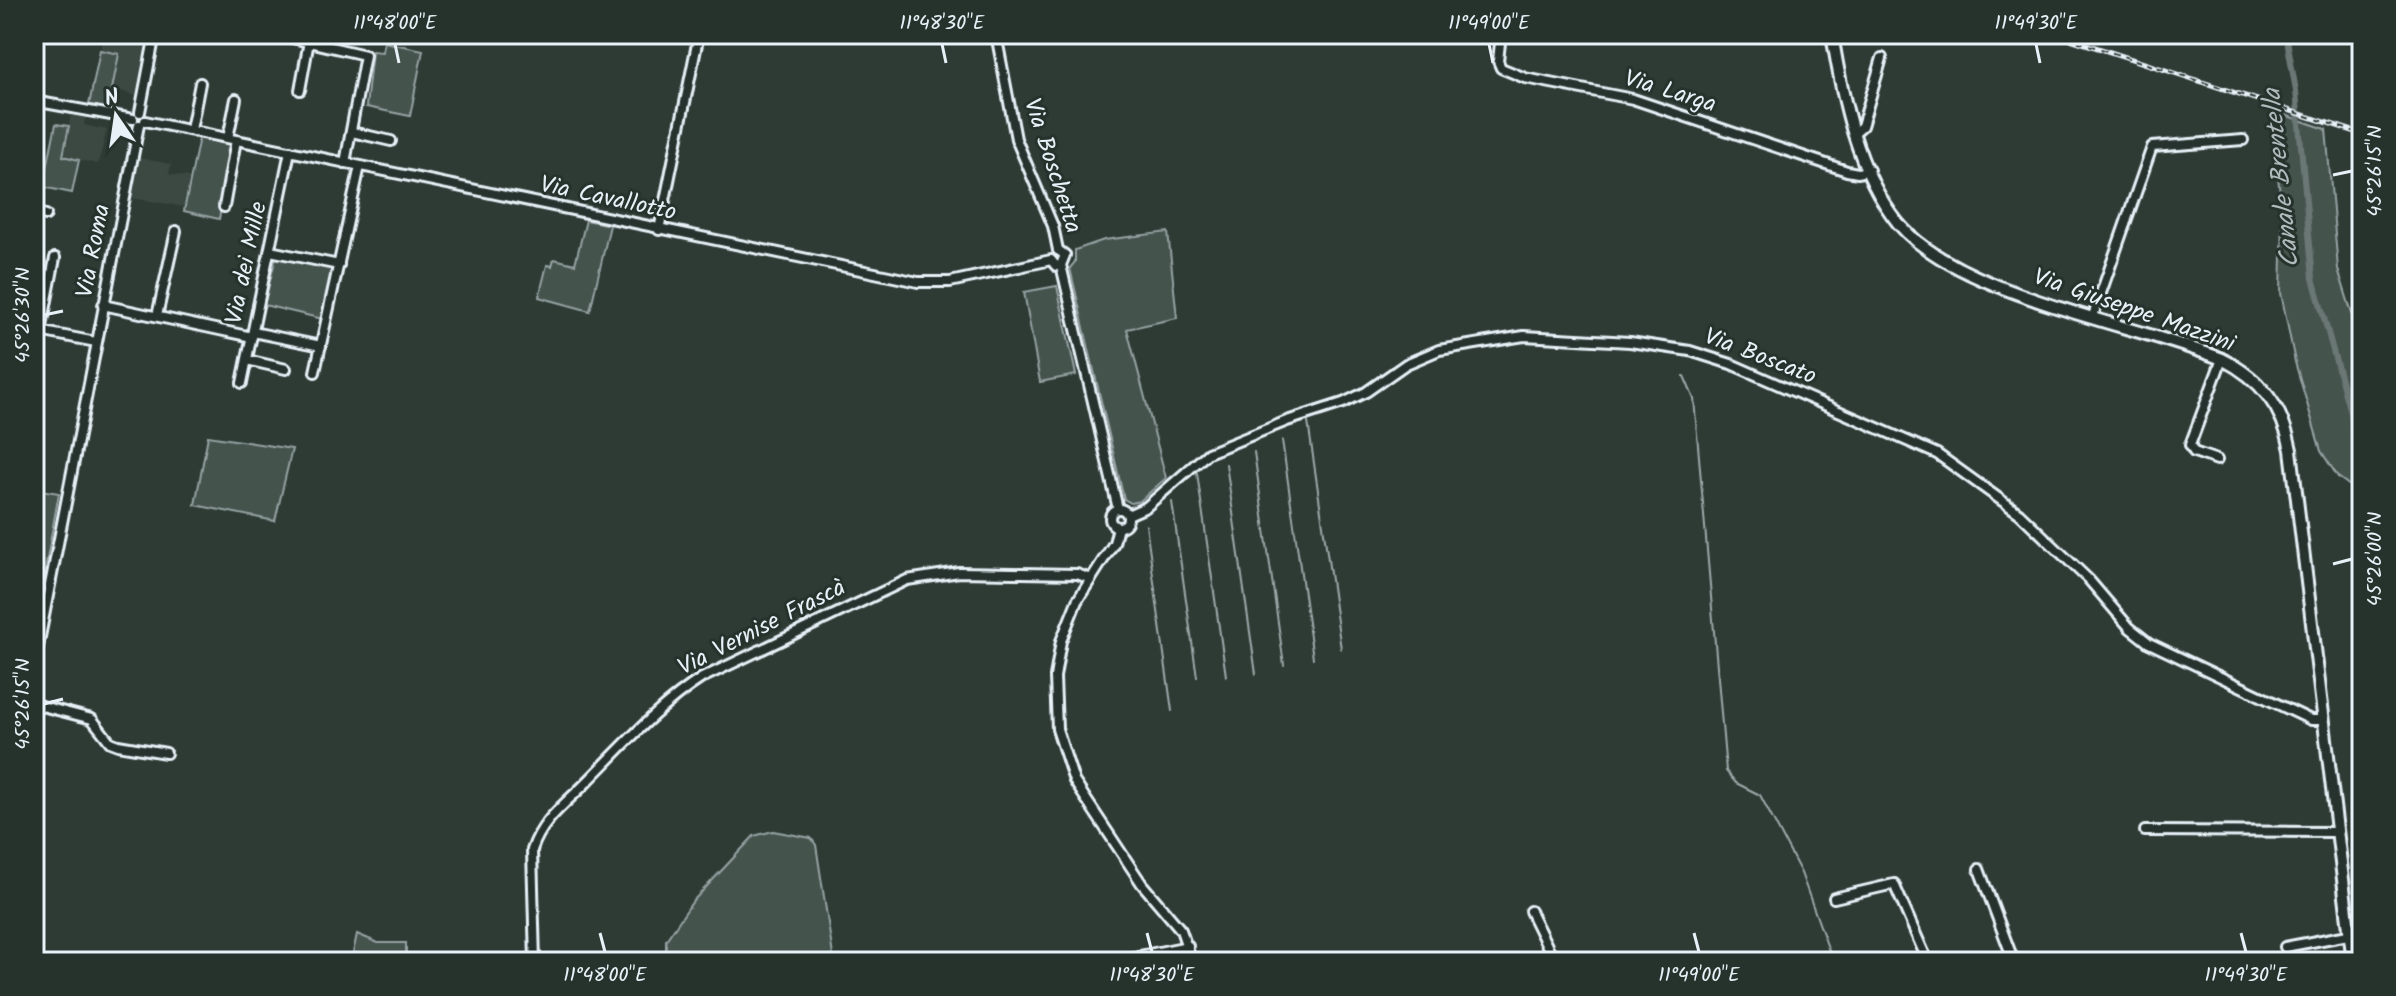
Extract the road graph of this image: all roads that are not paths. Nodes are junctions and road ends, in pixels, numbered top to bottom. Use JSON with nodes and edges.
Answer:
{"nodes":[{"id":1,"x":155,"y":34,"type":"edge"},
{"id":2,"x":275,"y":34,"type":"edge"},
{"id":3,"x":699,"y":34,"type":"edge"},
{"id":4,"x":996,"y":34,"type":"edge"},
{"id":5,"x":1501,"y":34,"type":"edge"},
{"id":6,"x":1832,"y":34,"type":"edge"},
{"id":7,"x":309,"y":41,"type":"junction"},
{"id":8,"x":1882,"y":58,"type":"dead end"},
{"id":9,"x":200,"y":83,"type":"dead end"},
{"id":10,"x":300,"y":90,"type":"dead end"},
{"id":11,"x":236,"y":99,"type":"dead end"},
{"id":12,"x":34,"y":101,"type":"edge"},
{"id":13,"x":139,"y":119,"type":"junction"},
{"id":14,"x":191,"y":130,"type":"junction"},
{"id":15,"x":352,"y":132,"type":"junction"},
{"id":16,"x":1855,"y":132,"type":"junction"},
{"id":17,"x":232,"y":139,"type":"junction"},
{"id":18,"x":2243,"y":140,"type":"dead end"},
{"id":19,"x":391,"y":141,"type":"dead end"},
{"id":20,"x":290,"y":151,"type":"junction"},
{"id":21,"x":345,"y":163,"type":"junction"},
{"id":22,"x":360,"y":166,"type":"junction"},
{"id":23,"x":1864,"y":172,"type":"junction"},
{"id":24,"x":224,"y":207,"type":"dead end"},
{"id":25,"x":34,"y":212,"type":"edge"},
{"id":26,"x":46,"y":215,"type":"dead end"},
{"id":27,"x":659,"y":230,"type":"junction"},
{"id":28,"x":176,"y":231,"type":"dead end"},
{"id":29,"x":1058,"y":250,"type":"junction"},
{"id":30,"x":270,"y":251,"type":"junction"},
{"id":31,"x":55,"y":258,"type":"dead end"},
{"id":32,"x":1051,"y":260,"type":"junction"},
{"id":33,"x":339,"y":265,"type":"junction"},
{"id":34,"x":1061,"y":265,"type":"junction"},
{"id":35,"x":103,"y":305,"type":"junction"},
{"id":36,"x":157,"y":316,"type":"junction"},
{"id":37,"x":2093,"y":316,"type":"junction"},
{"id":38,"x":38,"y":331,"type":"edge"},
{"id":39,"x":253,"y":334,"type":"junction"},
{"id":40,"x":96,"y":342,"type":"junction"},
{"id":41,"x":321,"y":346,"type":"junction"},
{"id":42,"x":2222,"y":359,"type":"junction"},
{"id":43,"x":247,"y":360,"type":"junction"},
{"id":44,"x":286,"y":369,"type":"dead end"},
{"id":45,"x":315,"y":372,"type":"dead end"},
{"id":46,"x":242,"y":383,"type":"dead end"},
{"id":47,"x":2217,"y":460,"type":"dead end"},
{"id":48,"x":1118,"y":509,"type":"junction"},
{"id":49,"x":1128,"y":515,"type":"junction"},
{"id":50,"x":1118,"y":527,"type":"junction"},
{"id":51,"x":1091,"y":579,"type":"junction"},
{"id":52,"x":34,"y":668,"type":"edge"},
{"id":53,"x":34,"y":704,"type":"edge"},
{"id":54,"x":2323,"y":720,"type":"junction"},
{"id":55,"x":166,"y":753,"type":"dead end"},
{"id":56,"x":2145,"y":831,"type":"dead end"},
{"id":57,"x":2336,"y":832,"type":"junction"},
{"id":58,"x":1979,"y":869,"type":"dead end"},
{"id":59,"x":1834,"y":898,"type":"dead end"},
{"id":60,"x":1530,"y":911,"type":"dead end"},
{"id":61,"x":2348,"y":935,"type":"junction"},
{"id":62,"x":1188,"y":946,"type":"junction"},
{"id":63,"x":2285,"y":947,"type":"dead end"},
{"id":64,"x":535,"y":962,"type":"edge"},
{"id":65,"x":1110,"y":962,"type":"edge"},
{"id":66,"x":1192,"y":962,"type":"edge"},
{"id":67,"x":1555,"y":962,"type":"edge"},
{"id":68,"x":1928,"y":962,"type":"edge"},
{"id":69,"x":2014,"y":962,"type":"edge"},
{"id":70,"x":2353,"y":962,"type":"edge"}],
"edges":[{"from":1,"to":13,"type":"street","name":"Via Roma"},
{"from":2,"to":7,"type":"street"},
{"from":3,"to":27,"type":"street"},
{"from":4,"to":29,"type":"street","name":"Via Boschetta"},
{"from":5,"to":23,"type":"street","name":"Via Larga"},
{"from":6,"to":16,"type":"main road","name":"Via Giuseppe Mazzini"},
{"from":7,"to":10,"type":"street"},
{"from":7,"to":15,"type":"street"},
{"from":8,"to":16,"type":"street"},
{"from":9,"to":14,"type":"street"},
{"from":11,"to":17,"type":"street"},
{"from":12,"to":13,"type":"street","name":"Via Cavallotto"},
{"from":13,"to":14,"type":"street","name":"Via Cavallotto"},
{"from":13,"to":35,"type":"street","name":"Via Roma"},
{"from":14,"to":17,"type":"street","name":"Via Cavallotto"},
{"from":15,"to":19,"type":"street"},
{"from":15,"to":21,"type":"street"},
{"from":16,"to":23,"type":"main road","name":"Via Giuseppe Mazzini"},
{"from":17,"to":20,"type":"street","name":"Via Cavallotto"},
{"from":17,"to":24,"type":"street"},
{"from":18,"to":37,"type":"street"},
{"from":20,"to":21,"type":"street","name":"Via Cavallotto"},
{"from":20,"to":30,"type":"street","name":"Via dei Mille"},
{"from":21,"to":22,"type":"street","name":"Via Cavallotto"},
{"from":22,"to":27,"type":"street","name":"Via Cavallotto"},
{"from":22,"to":33,"type":"street"},
{"from":23,"to":37,"type":"main road","name":"Via Giuseppe Mazzini"},
{"from":25,"to":26,"type":"street"},
{"from":27,"to":32,"type":"street","name":"Via Cavallotto"},
{"from":28,"to":36,"type":"street"},
{"from":29,"to":32,"type":"street","name":"Via Boschetta"},
{"from":29,"to":34,"type":"street"},
{"from":30,"to":33,"type":"street"},
{"from":30,"to":39,"type":"street","name":"Via dei Mille"},
{"from":31,"to":38,"type":"street"},
{"from":32,"to":34,"type":"street"},
{"from":33,"to":41,"type":"street"},
{"from":34,"to":48,"type":"street"},
{"from":35,"to":36,"type":"street"},
{"from":35,"to":40,"type":"street","name":"Via Roma"},
{"from":36,"to":39,"type":"street"},
{"from":37,"to":42,"type":"main road","name":"Via Giuseppe Mazzini"},
{"from":38,"to":40,"type":"street"},
{"from":39,"to":41,"type":"street"},
{"from":39,"to":43,"type":"street","name":"Via dei Mille"},
{"from":40,"to":52,"type":"street","name":"Via Roma"},
{"from":41,"to":45,"type":"street"},
{"from":42,"to":47,"type":"street"},
{"from":42,"to":54,"type":"main road","name":"Via Giuseppe Mazzini"},
{"from":43,"to":44,"type":"street"},
{"from":43,"to":46,"type":"street","name":"Via dei Mille"},
{"from":48,"to":49,"type":"street"},
{"from":48,"to":50,"type":"street"},
{"from":49,"to":50,"type":"street","name":"Via Boscato"},
{"from":49,"to":54,"type":"street","name":"Via Boscato"},
{"from":50,"to":51,"type":"street"},
{"from":51,"to":62,"type":"street"},
{"from":51,"to":64,"type":"street","name":"Via Vernise Frascà"},
{"from":53,"to":55,"type":"street"},
{"from":54,"to":57,"type":"main road","name":"Via Giuseppe Mazzini"},
{"from":56,"to":57,"type":"street"},
{"from":57,"to":61,"type":"main road","name":"Via Giuseppe Mazzini"},
{"from":58,"to":69,"type":"street"},
{"from":59,"to":68,"type":"street"},
{"from":60,"to":67,"type":"street"},
{"from":61,"to":63,"type":"street"},
{"from":61,"to":70,"type":"main road","name":"Via Giuseppe Mazzini"},
{"from":62,"to":65,"type":"street"},
{"from":62,"to":66,"type":"street"}]}
